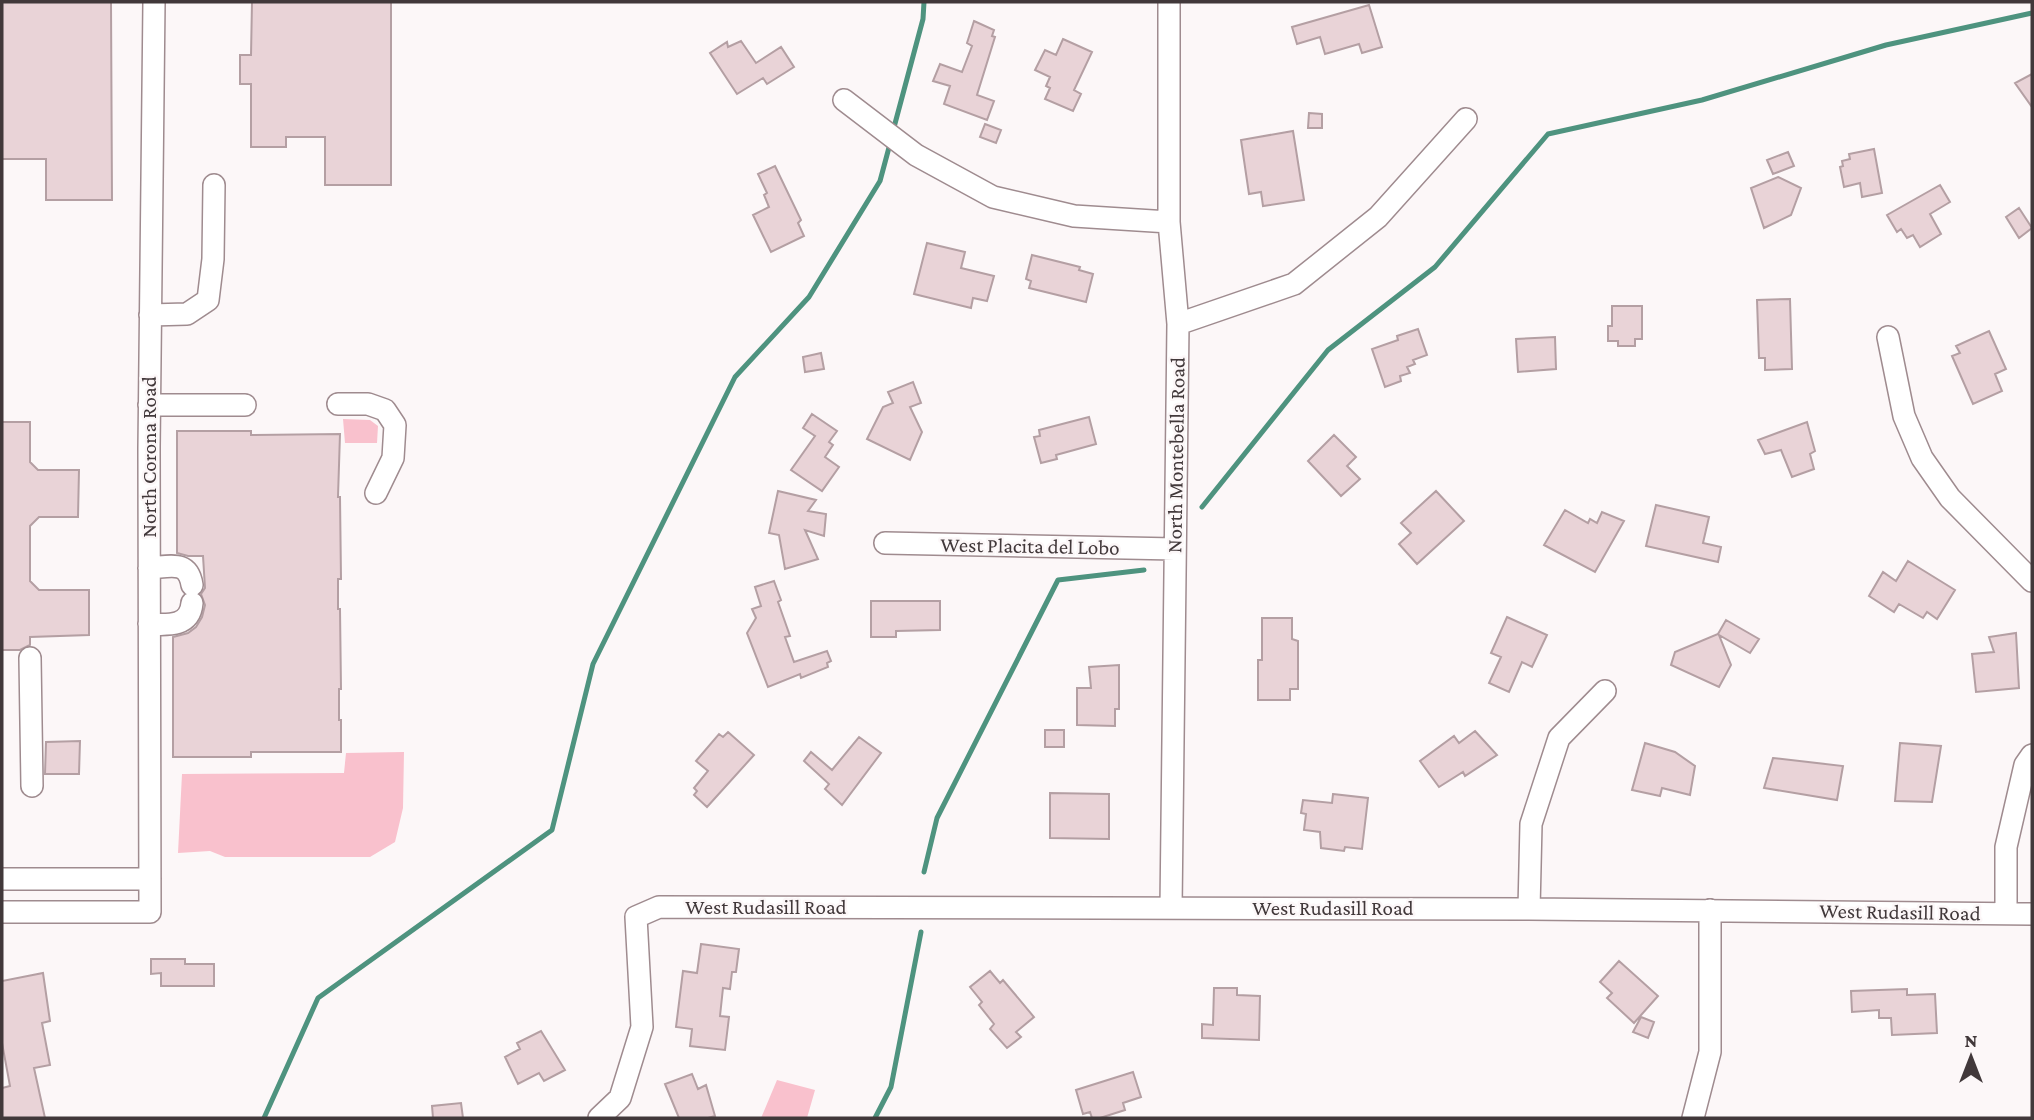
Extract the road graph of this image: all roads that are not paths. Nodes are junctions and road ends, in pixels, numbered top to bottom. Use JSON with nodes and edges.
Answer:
{"nodes":[{"id":1,"x":155,"y":2,"type":"edge"},
{"id":2,"x":1169,"y":2,"type":"edge"},
{"id":3,"x":844,"y":100,"type":"dead end"},
{"id":4,"x":1466,"y":119,"type":"dead end"},
{"id":5,"x":214,"y":185,"type":"dead end"},
{"id":6,"x":1169,"y":222,"type":"junction"},
{"id":7,"x":150,"y":315,"type":"junction"},
{"id":8,"x":1178,"y":324,"type":"junction"},
{"id":9,"x":1888,"y":337,"type":"dead end"},
{"id":10,"x":338,"y":404,"type":"dead end"},
{"id":11,"x":149,"y":405,"type":"junction"},
{"id":12,"x":246,"y":405,"type":"dead end"},
{"id":13,"x":376,"y":493,"type":"dead end"},
{"id":14,"x":885,"y":543,"type":"dead end"},
{"id":15,"x":1175,"y":549,"type":"junction"},
{"id":16,"x":149,"y":568,"type":"junction"},
{"id":17,"x":2032,"y":581,"type":"edge"},
{"id":18,"x":149,"y":624,"type":"junction"},
{"id":19,"x":30,"y":658,"type":"dead end"},
{"id":20,"x":1605,"y":691,"type":"dead end"},
{"id":21,"x":2032,"y":755,"type":"edge"},
{"id":22,"x":32,"y":786,"type":"dead end"},
{"id":23,"x":2,"y":879,"type":"edge"},
{"id":24,"x":150,"y":879,"type":"junction"},
{"id":25,"x":1171,"y":908,"type":"junction"},
{"id":26,"x":1529,"y":909,"type":"junction"},
{"id":27,"x":1710,"y":910,"type":"junction"},
{"id":28,"x":2,"y":912,"type":"edge"},
{"id":29,"x":2006,"y":914,"type":"junction"},
{"id":30,"x":2032,"y":914,"type":"edge"},
{"id":31,"x":598,"y":1118,"type":"edge"},
{"id":32,"x":1693,"y":1118,"type":"edge"}],
"edges":[{"from":1,"to":7,"type":"street","name":"North Corona Road"},
{"from":2,"to":6,"type":"street","name":"North Montebella Road"},
{"from":3,"to":6,"type":"street"},
{"from":4,"to":8,"type":"street"},
{"from":5,"to":7,"type":"street"},
{"from":6,"to":8,"type":"street","name":"North Montebella Road"},
{"from":7,"to":11,"type":"street","name":"North Corona Road"},
{"from":8,"to":15,"type":"street","name":"North Montebella Road"},
{"from":9,"to":17,"type":"street"},
{"from":10,"to":13,"type":"street"},
{"from":11,"to":12,"type":"street"},
{"from":11,"to":16,"type":"street","name":"North Corona Road"},
{"from":14,"to":15,"type":"street","name":"West Placita del Lobo"},
{"from":15,"to":25,"type":"street","name":"North Montebella Road"},
{"from":16,"to":18,"type":"street","name":"North Corona Road"},
{"from":16,"to":18,"type":"street"},
{"from":18,"to":24,"type":"street","name":"North Corona Road"},
{"from":19,"to":22,"type":"street"},
{"from":20,"to":26,"type":"street"},
{"from":21,"to":29,"type":"street"},
{"from":23,"to":24,"type":"street"},
{"from":24,"to":28,"type":"street","name":"North Corona Road"},
{"from":25,"to":26,"type":"street","name":"West Rudasill Road"},
{"from":25,"to":31,"type":"street","name":"West Rudasill Road"},
{"from":26,"to":27,"type":"street","name":"West Rudasill Road"},
{"from":27,"to":29,"type":"street","name":"West Rudasill Road"},
{"from":27,"to":32,"type":"street"},
{"from":29,"to":30,"type":"street","name":"West Rudasill Road"}]}
